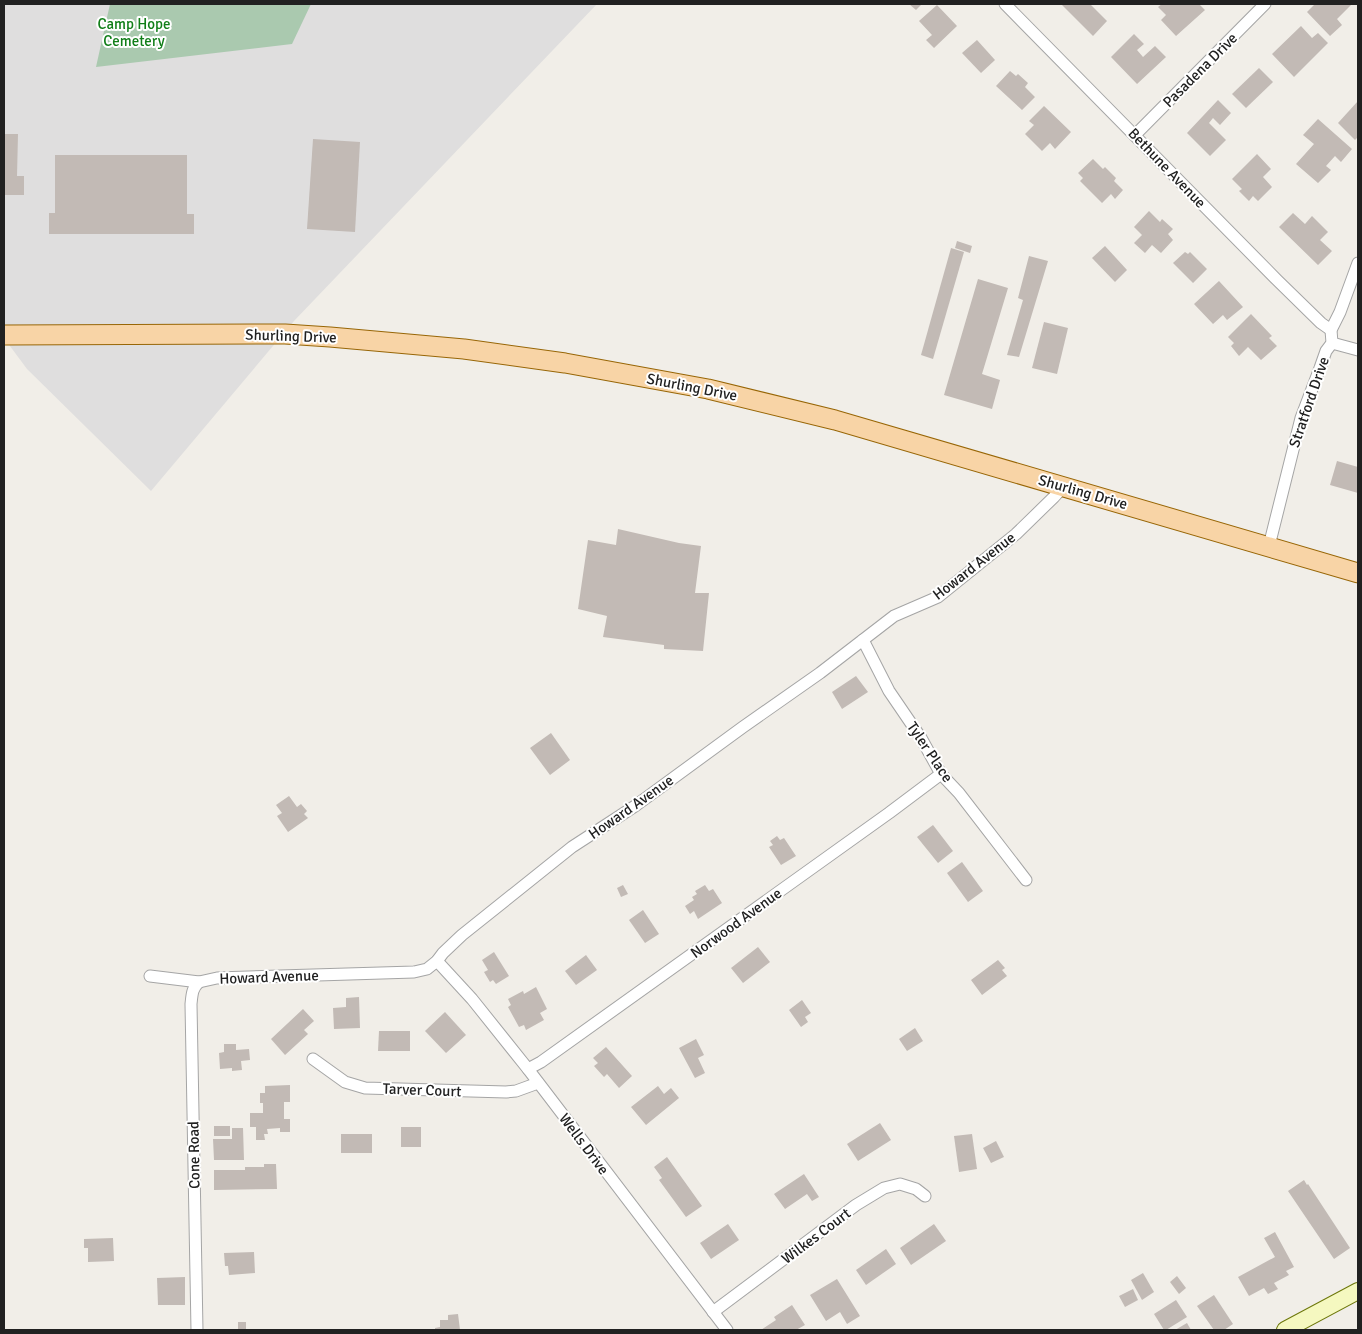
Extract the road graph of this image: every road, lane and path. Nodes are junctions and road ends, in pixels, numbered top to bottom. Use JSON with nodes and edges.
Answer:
{"nodes":[{"id":1,"x":1007,"y":4,"type":"edge"},
{"id":2,"x":1265,"y":4,"type":"edge"},
{"id":3,"x":1136,"y":135,"type":"junction"},
{"id":4,"x":1358,"y":263,"type":"edge"},
{"id":5,"x":1331,"y":330,"type":"junction"},
{"id":6,"x":4,"y":335,"type":"edge"},
{"id":7,"x":1332,"y":343,"type":"junction"},
{"id":8,"x":1358,"y":350,"type":"edge"},
{"id":9,"x":1062,"y":487,"type":"junction"},
{"id":10,"x":1268,"y":546,"type":"junction"},
{"id":11,"x":1358,"y":573,"type":"edge"},
{"id":12,"x":863,"y":640,"type":"junction"},
{"id":13,"x":941,"y":774,"type":"junction"},
{"id":14,"x":1026,"y":880,"type":"dead end"},
{"id":15,"x":437,"y":962,"type":"junction"},
{"id":16,"x":150,"y":976,"type":"dead end"},
{"id":17,"x":199,"y":982,"type":"junction"},
{"id":18,"x":313,"y":1059,"type":"dead end"},
{"id":19,"x":528,"y":1069,"type":"junction"},
{"id":20,"x":538,"y":1083,"type":"junction"},
{"id":21,"x":925,"y":1196,"type":"dead end"},
{"id":22,"x":1358,"y":1291,"type":"edge"},
{"id":23,"x":713,"y":1312,"type":"junction"},
{"id":24,"x":197,"y":1330,"type":"edge"},
{"id":25,"x":727,"y":1330,"type":"edge"},
{"id":26,"x":1285,"y":1330,"type":"edge"}],
"edges":[{"from":1,"to":3,"type":"street","name":"Bethune Avenue"},
{"from":2,"to":3,"type":"street","name":"Pasadena Drive"},
{"from":3,"to":5,"type":"street","name":"Bethune Avenue"},
{"from":4,"to":5,"type":"street","name":"Stratford Drive"},
{"from":5,"to":7,"type":"street","name":"Stratford Drive"},
{"from":6,"to":9,"type":"main road","name":"Shurling Drive"},
{"from":7,"to":8,"type":"street"},
{"from":7,"to":10,"type":"street","name":"Stratford Drive"},
{"from":9,"to":10,"type":"main road","name":"Shurling Drive"},
{"from":9,"to":12,"type":"street","name":"Howard Avenue"},
{"from":10,"to":11,"type":"main road","name":"Shurling Drive"},
{"from":12,"to":13,"type":"street","name":"Tyler Place"},
{"from":12,"to":15,"type":"street","name":"Howard Avenue"},
{"from":13,"to":14,"type":"street","name":"Tyler Place"},
{"from":13,"to":19,"type":"street","name":"Norwood Avenue"},
{"from":15,"to":17,"type":"street","name":"Howard Avenue"},
{"from":15,"to":19,"type":"street","name":"Wells Drive"},
{"from":16,"to":17,"type":"street","name":"Howard Avenue"},
{"from":17,"to":24,"type":"street","name":"Cone Road"},
{"from":18,"to":20,"type":"street","name":"Tarver Court"},
{"from":19,"to":20,"type":"street","name":"Wells Drive"},
{"from":20,"to":23,"type":"street","name":"Wells Drive"},
{"from":21,"to":23,"type":"street","name":"Wilkes Court"},
{"from":22,"to":26,"type":"main road"},
{"from":23,"to":25,"type":"street","name":"Wells Drive"}]}
